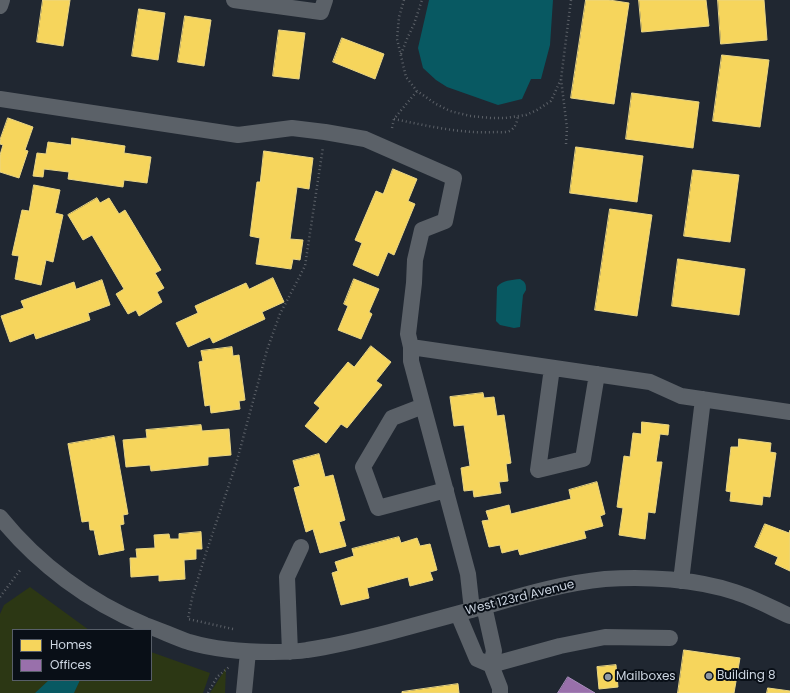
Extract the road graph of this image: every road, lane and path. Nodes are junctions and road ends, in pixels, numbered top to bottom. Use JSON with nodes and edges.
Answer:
{"nodes":[{"id":1,"x":2,"y":0,"type":"edge"},
{"id":2,"x":234,"y":0,"type":"edge"},
{"id":3,"x":325,"y":0,"type":"edge"},
{"id":4,"x":404,"y":0,"type":"edge"},
{"id":5,"x":422,"y":0,"type":"edge"},
{"id":6,"x":571,"y":0,"type":"edge"},
{"id":7,"x":0,"y":6,"type":"edge"},
{"id":8,"x":401,"y":55,"type":"junction"},
{"id":9,"x":562,"y":79,"type":"junction"},
{"id":10,"x":417,"y":91,"type":"junction"},
{"id":11,"x":0,"y":99,"type":"edge"},
{"id":12,"x":518,"y":116,"type":"junction"},
{"id":13,"x":394,"y":119,"type":"junction"},
{"id":14,"x":392,"y":128,"type":"dead end"},
{"id":15,"x":566,"y":144,"type":"dead end"},
{"id":16,"x":324,"y":145,"type":"dead end"},
{"id":17,"x":411,"y":347,"type":"junction"},
{"id":18,"x":552,"y":368,"type":"junction"},
{"id":19,"x":597,"y":374,"type":"junction"},
{"id":20,"x":703,"y":399,"type":"junction"},
{"id":21,"x":423,"y":406,"type":"junction"},
{"id":22,"x":790,"y":412,"type":"edge"},
{"id":23,"x":446,"y":490,"type":"junction"},
{"id":24,"x":0,"y":517,"type":"edge"},
{"id":25,"x":301,"y":547,"type":"dead end"},
{"id":26,"x":20,"y":569,"type":"dead end"},
{"id":27,"x":681,"y":581,"type":"junction"},
{"id":28,"x":0,"y":597,"type":"edge"},
{"id":29,"x":471,"y":610,"type":"junction"},
{"id":30,"x":790,"y":616,"type":"edge"},
{"id":31,"x":233,"y":630,"type":"dead end"},
{"id":32,"x":670,"y":638,"type":"dead end"},
{"id":33,"x":248,"y":652,"type":"junction"},
{"id":34,"x":290,"y":652,"type":"junction"},
{"id":35,"x":491,"y":665,"type":"junction"},
{"id":36,"x":229,"y":667,"type":"dead end"},
{"id":37,"x":208,"y":693,"type":"edge"},
{"id":38,"x":244,"y":693,"type":"edge"},
{"id":39,"x":500,"y":693,"type":"edge"}],
"edges":[{"from":1,"to":7,"type":"street"},
{"from":2,"to":3,"type":"street"},
{"from":4,"to":8,"type":"path"},
{"from":5,"to":8,"type":"path"},
{"from":6,"to":9,"type":"path"},
{"from":8,"to":10,"type":"path"},
{"from":9,"to":12,"type":"path"},
{"from":9,"to":15,"type":"path"},
{"from":10,"to":12,"type":"path"},
{"from":10,"to":13,"type":"path"},
{"from":11,"to":17,"type":"street"},
{"from":12,"to":13,"type":"path"},
{"from":13,"to":14,"type":"path"},
{"from":16,"to":31,"type":"path"},
{"from":17,"to":18,"type":"street"},
{"from":17,"to":21,"type":"street"},
{"from":18,"to":19,"type":"street"},
{"from":18,"to":19,"type":"street"},
{"from":19,"to":20,"type":"street"},
{"from":20,"to":22,"type":"street"},
{"from":20,"to":27,"type":"street"},
{"from":21,"to":23,"type":"street"},
{"from":21,"to":23,"type":"street"},
{"from":23,"to":29,"type":"street"},
{"from":24,"to":33,"type":"street","name":"West 123rd Avenue"},
{"from":25,"to":34,"type":"street"},
{"from":26,"to":28,"type":"path"},
{"from":27,"to":29,"type":"street","name":"West 123rd Avenue"},
{"from":27,"to":30,"type":"street","name":"West 123rd Avenue"},
{"from":29,"to":34,"type":"street","name":"West 123rd Avenue"},
{"from":29,"to":35,"type":"street"},
{"from":29,"to":35,"type":"street"},
{"from":32,"to":35,"type":"street"},
{"from":33,"to":34,"type":"street","name":"West 123rd Avenue"},
{"from":33,"to":38,"type":"street"},
{"from":35,"to":39,"type":"street"},
{"from":36,"to":37,"type":"path"}]}
